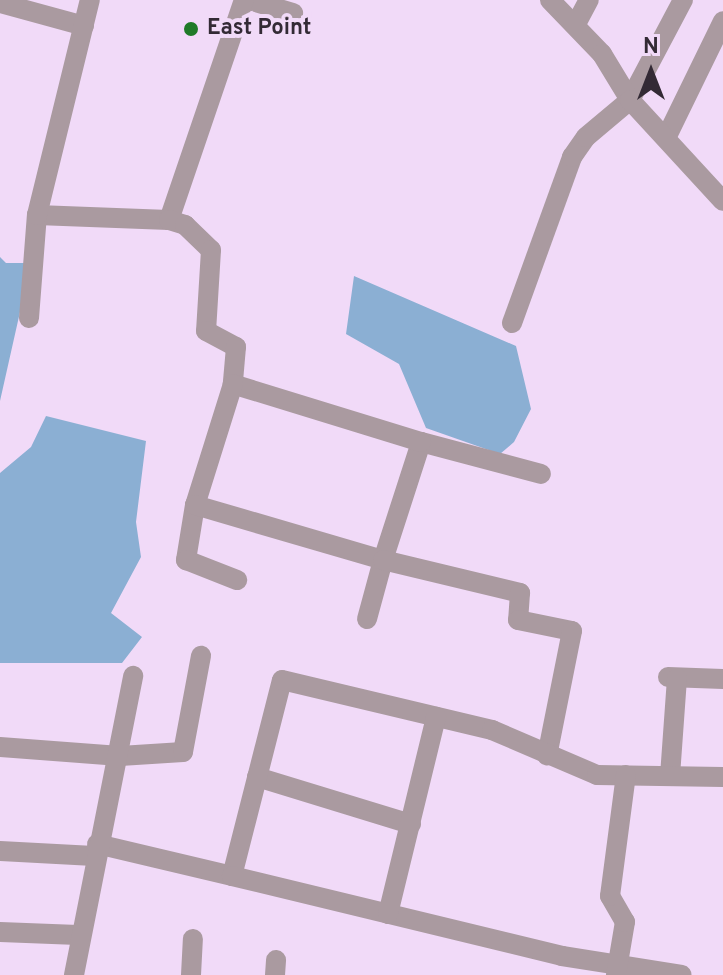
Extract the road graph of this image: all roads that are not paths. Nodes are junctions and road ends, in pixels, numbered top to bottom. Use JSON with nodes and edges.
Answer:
{"nodes":[{"id":1,"x":90,"y":0,"type":"edge"},
{"id":2,"x":246,"y":0,"type":"edge"},
{"id":3,"x":550,"y":0,"type":"edge"},
{"id":4,"x":589,"y":0,"type":"edge"},
{"id":5,"x":683,"y":0,"type":"edge"},
{"id":6,"x":0,"y":3,"type":"edge"},
{"id":7,"x":293,"y":13,"type":"dead end"},
{"id":8,"x":723,"y":21,"type":"edge"},
{"id":9,"x":576,"y":24,"type":"junction"},
{"id":10,"x":84,"y":26,"type":"junction"},
{"id":11,"x":630,"y":100,"type":"junction"},
{"id":12,"x":666,"y":138,"type":"junction"},
{"id":13,"x":723,"y":199,"type":"edge"},
{"id":14,"x":37,"y":215,"type":"junction"},
{"id":15,"x":169,"y":220,"type":"junction"},
{"id":16,"x":29,"y":318,"type":"dead end"},
{"id":17,"x":512,"y":323,"type":"dead end"},
{"id":18,"x":233,"y":384,"type":"junction"},
{"id":19,"x":421,"y":442,"type":"junction"},
{"id":20,"x":541,"y":474,"type":"dead end"},
{"id":21,"x":195,"y":505,"type":"junction"},
{"id":22,"x":383,"y":560,"type":"junction"},
{"id":23,"x":237,"y":580,"type":"dead end"},
{"id":24,"x":367,"y":619,"type":"dead end"},
{"id":25,"x":201,"y":656,"type":"dead end"},
{"id":26,"x":133,"y":676,"type":"dead end"},
{"id":27,"x":723,"y":679,"type":"edge"},
{"id":28,"x":436,"y":717,"type":"junction"},
{"id":29,"x":0,"y":747,"type":"edge"},
{"id":30,"x":120,"y":756,"type":"junction"},
{"id":31,"x":547,"y":756,"type":"junction"},
{"id":32,"x":626,"y":775,"type":"junction"},
{"id":33,"x":670,"y":776,"type":"junction"},
{"id":34,"x":257,"y":777,"type":"junction"},
{"id":35,"x":723,"y":777,"type":"edge"},
{"id":36,"x":411,"y":824,"type":"junction"},
{"id":37,"x":96,"y":850,"type":"junction"},
{"id":38,"x":0,"y":851,"type":"edge"},
{"id":39,"x":232,"y":876,"type":"junction"},
{"id":40,"x":388,"y":914,"type":"junction"},
{"id":41,"x":0,"y":932,"type":"edge"},
{"id":42,"x":78,"y":935,"type":"junction"},
{"id":43,"x":193,"y":939,"type":"dead end"},
{"id":44,"x":616,"y":971,"type":"edge"},
{"id":45,"x":74,"y":975,"type":"edge"},
{"id":46,"x":191,"y":975,"type":"edge"},
{"id":47,"x":682,"y":975,"type":"edge"}],
"edges":[{"from":1,"to":10,"type":"street"},
{"from":2,"to":7,"type":"street"},
{"from":2,"to":15,"type":"street"},
{"from":3,"to":9,"type":"street"},
{"from":4,"to":9,"type":"street"},
{"from":5,"to":11,"type":"street"},
{"from":6,"to":10,"type":"street"},
{"from":8,"to":12,"type":"street"},
{"from":9,"to":11,"type":"street"},
{"from":10,"to":14,"type":"street"},
{"from":11,"to":12,"type":"street"},
{"from":11,"to":17,"type":"street"},
{"from":12,"to":13,"type":"street"},
{"from":14,"to":15,"type":"street"},
{"from":14,"to":16,"type":"street"},
{"from":15,"to":18,"type":"street"},
{"from":18,"to":19,"type":"street"},
{"from":18,"to":21,"type":"street"},
{"from":19,"to":20,"type":"street"},
{"from":19,"to":22,"type":"street"},
{"from":21,"to":22,"type":"street"},
{"from":21,"to":23,"type":"street"},
{"from":22,"to":24,"type":"street"},
{"from":22,"to":31,"type":"street"},
{"from":25,"to":30,"type":"street"},
{"from":26,"to":30,"type":"street"},
{"from":27,"to":33,"type":"street"},
{"from":28,"to":31,"type":"street"},
{"from":28,"to":34,"type":"street"},
{"from":28,"to":36,"type":"street"},
{"from":29,"to":30,"type":"street"},
{"from":30,"to":37,"type":"street"},
{"from":31,"to":32,"type":"street"},
{"from":32,"to":33,"type":"street"},
{"from":32,"to":44,"type":"street"},
{"from":33,"to":35,"type":"street"},
{"from":34,"to":36,"type":"street"},
{"from":34,"to":39,"type":"street"},
{"from":36,"to":40,"type":"street"},
{"from":37,"to":38,"type":"street"},
{"from":37,"to":39,"type":"street"},
{"from":37,"to":42,"type":"street"},
{"from":39,"to":40,"type":"street"},
{"from":40,"to":44,"type":"street"},
{"from":41,"to":42,"type":"street"},
{"from":42,"to":45,"type":"street"},
{"from":43,"to":46,"type":"street"},
{"from":44,"to":47,"type":"street"}]}
